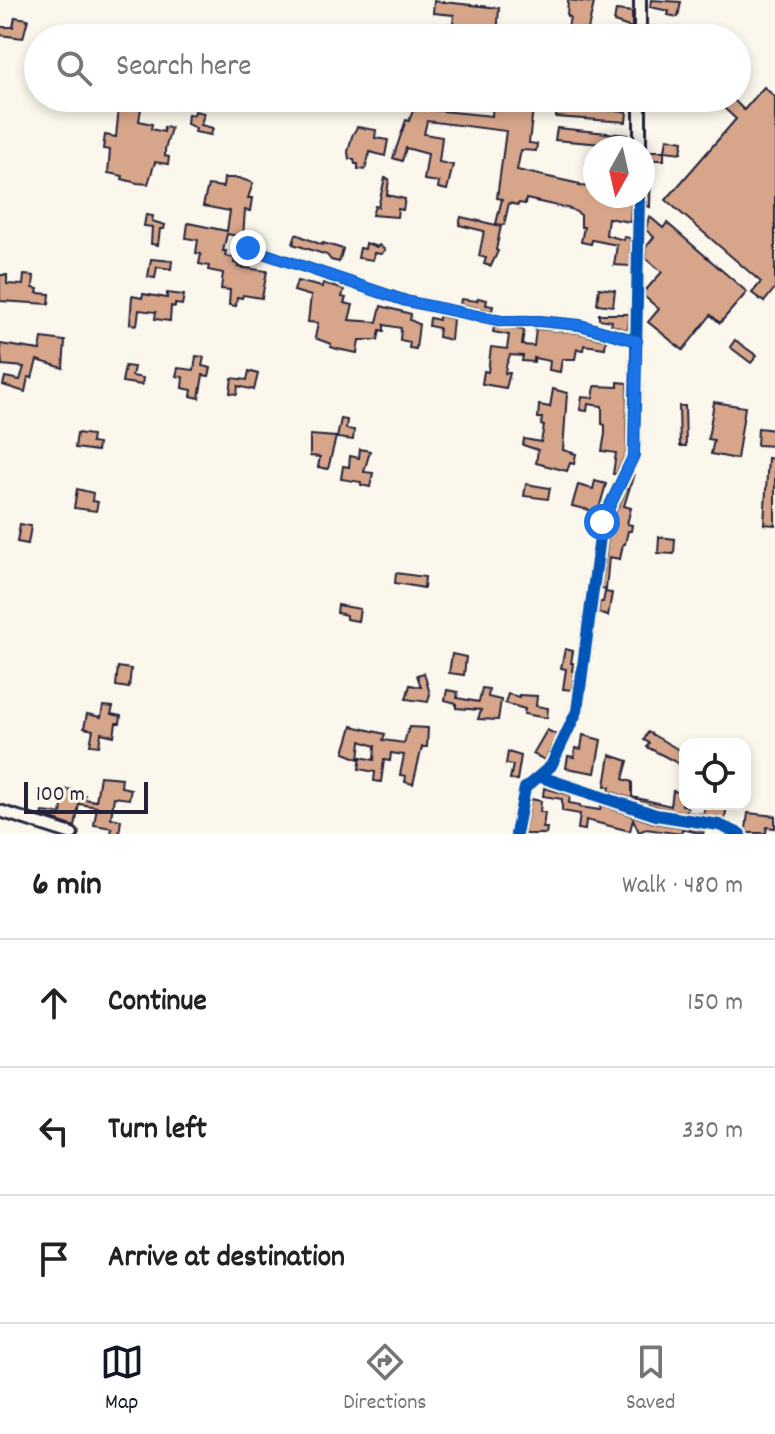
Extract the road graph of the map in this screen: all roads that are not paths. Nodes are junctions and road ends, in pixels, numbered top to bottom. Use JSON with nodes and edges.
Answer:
{"nodes":[{"id":1,"x":640,"y":0,"type":"edge"},
{"id":2,"x":640,"y":24,"type":"edge"},
{"id":3,"x":640,"y":112,"type":"edge"},
{"id":4,"x":640,"y":136,"type":"edge"},
{"id":5,"x":639,"y":208,"type":"edge"},
{"id":6,"x":248,"y":248,"type":"dead end"},
{"id":7,"x":637,"y":341,"type":"junction"},
{"id":8,"x":541,"y":777,"type":"junction"},
{"id":9,"x":0,"y":811,"type":"edge"},
{"id":10,"x":72,"y":834,"type":"edge"},
{"id":11,"x":516,"y":834,"type":"edge"},
{"id":12,"x":740,"y":834,"type":"edge"}],
"edges":[{"from":1,"to":2,"type":"street"},
{"from":3,"to":4,"type":"street"},
{"from":5,"to":7,"type":"street"},
{"from":6,"to":7,"type":"street"},
{"from":7,"to":8,"type":"street"},
{"from":8,"to":11,"type":"street"},
{"from":8,"to":12,"type":"street"},
{"from":9,"to":10,"type":"street"}]}
